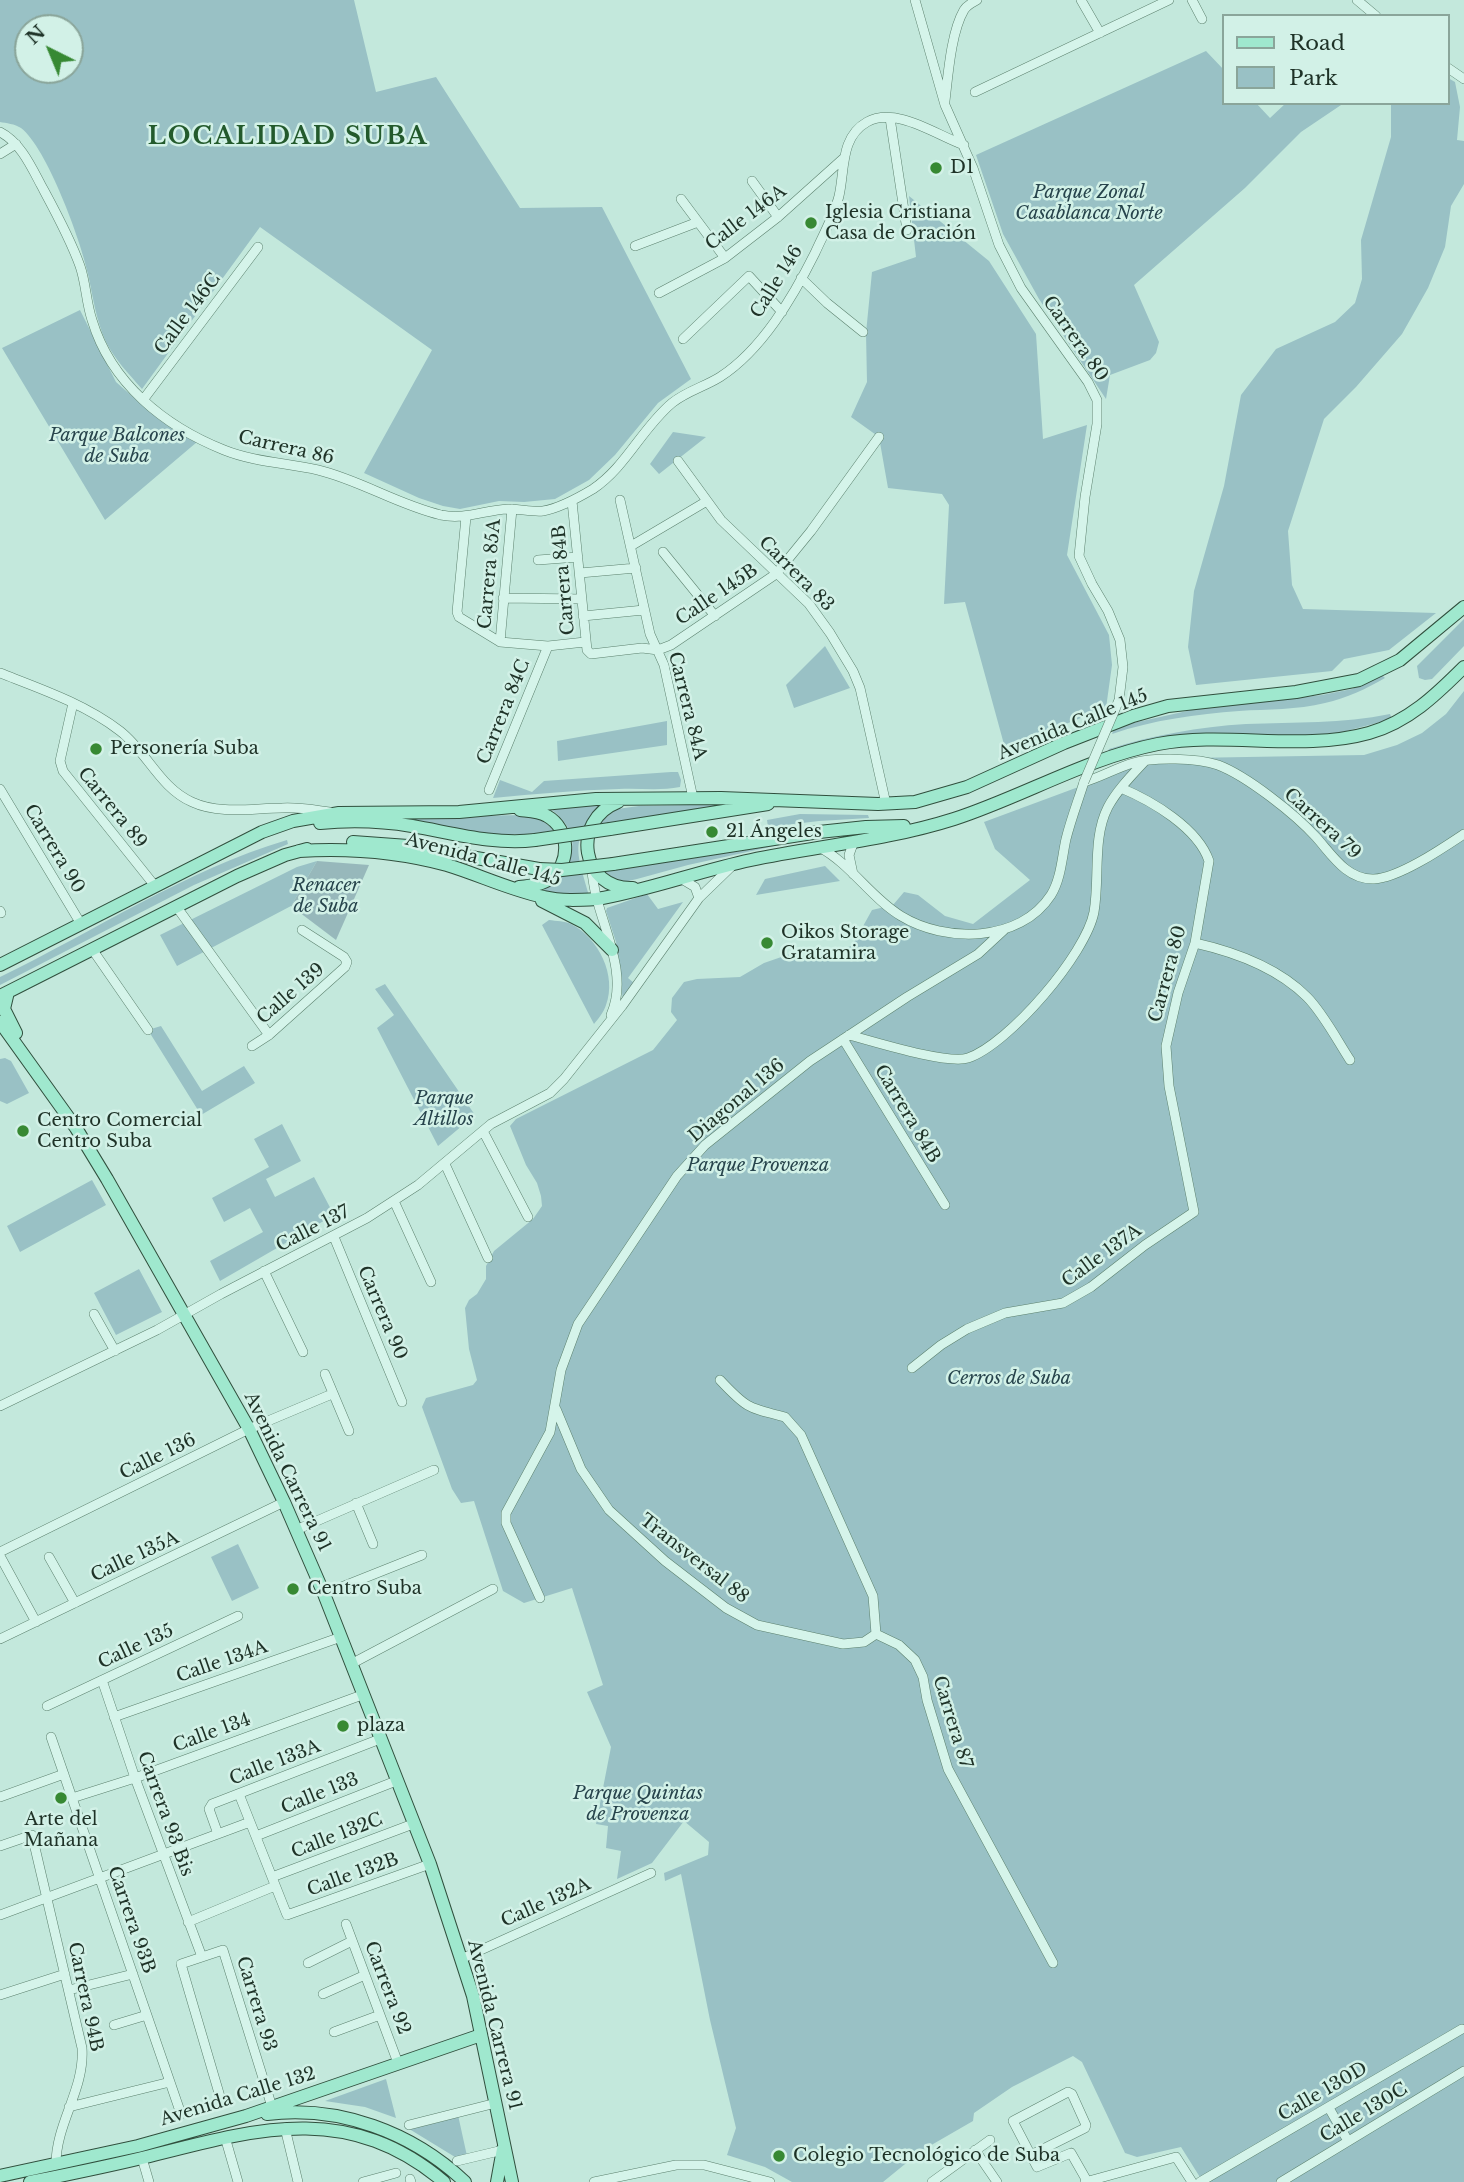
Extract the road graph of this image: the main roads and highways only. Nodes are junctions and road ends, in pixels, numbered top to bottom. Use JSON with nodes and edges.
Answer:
{"nodes":[{"id":1,"x":1464,"y":607,"type":"edge"},
{"id":2,"x":1464,"y":667,"type":"edge"},
{"id":3,"x":631,"y":799,"type":"junction"},
{"id":4,"x":800,"y":801,"type":"junction"},
{"id":5,"x":491,"y":809,"type":"junction"},
{"id":6,"x":944,"y":822,"type":"junction"},
{"id":7,"x":299,"y":851,"type":"junction"},
{"id":8,"x":223,"y":853,"type":"junction"},
{"id":9,"x":658,"y":884,"type":"junction"},
{"id":10,"x":515,"y":889,"type":"junction"},
{"id":11,"x":612,"y":950,"type":"road end"},
{"id":12,"x":0,"y":965,"type":"edge"},
{"id":13,"x":4,"y":994,"type":"edge"},
{"id":14,"x":0,"y":1022,"type":"edge"},
{"id":15,"x":26,"y":1056,"type":"junction"},
{"id":16,"x":481,"y":2035,"type":"junction"},
{"id":17,"x":246,"y":2116,"type":"junction"},
{"id":18,"x":503,"y":2144,"type":"junction"},
{"id":19,"x":0,"y":2176,"type":"edge"},
{"id":20,"x":30,"y":2182,"type":"edge"},
{"id":21,"x":444,"y":2182,"type":"edge"},
{"id":22,"x":465,"y":2182,"type":"edge"},
{"id":23,"x":496,"y":2182,"type":"edge"},
{"id":24,"x":512,"y":2182,"type":"edge"}],
"edges":[{"from":1,"to":4,"type":"main road","name":"Avenida Calle 145"},
{"from":2,"to":6,"type":"main road","name":"Avenida Calle 145"},
{"from":3,"to":4,"type":"main road","name":"Avenida Calle 145"},
{"from":3,"to":5,"type":"main road","name":"Avenida Calle 145"},
{"from":3,"to":9,"type":"main road"},
{"from":4,"to":8,"type":"main road","name":"Avenida Calle 145","bridge":true},
{"from":5,"to":8,"type":"main road","name":"Avenida Calle 145"},
{"from":5,"to":10,"type":"main road"},
{"from":6,"to":7,"type":"main road","name":"Avenida Calle 145","bridge":true},
{"from":6,"to":9,"type":"main road","name":"Avenida Calle 145"},
{"from":7,"to":10,"type":"main road","name":"Avenida Calle 145"},
{"from":7,"to":13,"type":"main road","name":"Avenida Calle 145"},
{"from":8,"to":12,"type":"main road","name":"Avenida Calle 145"},
{"from":9,"to":10,"type":"main road","name":"Avenida Calle 145"},
{"from":10,"to":11,"type":"main road"},
{"from":13,"to":15,"type":"main road","name":"Avenida Carrera 91"},
{"from":14,"to":15,"type":"main road","name":"Avenida Carrera 91"},
{"from":15,"to":16,"type":"main road","name":"Avenida Carrera 91"},
{"from":16,"to":17,"type":"main road","name":"Avenida Calle 132"},
{"from":16,"to":18,"type":"main road","name":"Avenida Carrera 91"},
{"from":17,"to":19,"type":"main road","name":"Avenida Calle 132"},
{"from":17,"to":22,"type":"main road"},
{"from":18,"to":23,"type":"main road","name":"Avenida Carrera 91"},
{"from":18,"to":24,"type":"main road","name":"Avenida Carrera 91"},
{"from":20,"to":21,"type":"main road","name":"Avenida Calle 132"}]}
